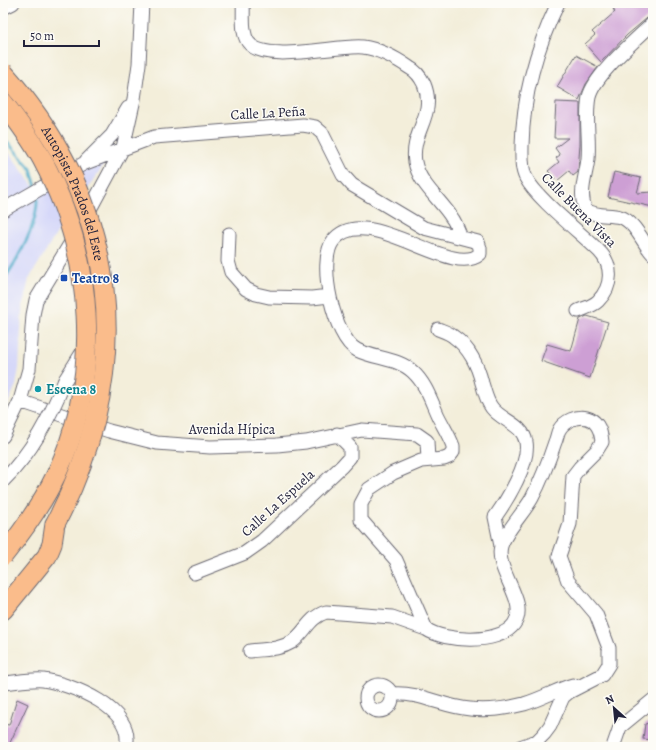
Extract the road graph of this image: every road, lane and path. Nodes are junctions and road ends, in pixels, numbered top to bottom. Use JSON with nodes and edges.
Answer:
{"nodes":[{"id":1,"x":12,"y":3,"type":"edge"},
{"id":2,"x":243,"y":3,"type":"edge"},
{"id":3,"x":558,"y":3,"type":"edge"},
{"id":4,"x":3,"y":8,"type":"edge"},
{"id":5,"x":141,"y":9,"type":"edge"},
{"id":6,"x":653,"y":23,"type":"edge"},
{"id":7,"x":3,"y":72,"type":"edge"},
{"id":8,"x":135,"y":90,"type":"junction"},
{"id":9,"x":3,"y":102,"type":"edge"},
{"id":10,"x":123,"y":148,"type":"junction"},
{"id":11,"x":84,"y":164,"type":"junction"},
{"id":12,"x":4,"y":210,"type":"edge"},
{"id":13,"x":229,"y":234,"type":"dead end"},
{"id":14,"x":461,"y":237,"type":"junction"},
{"id":15,"x":653,"y":254,"type":"edge"},
{"id":16,"x":329,"y":296,"type":"junction"},
{"id":17,"x":578,"y":311,"type":"dead end"},
{"id":18,"x":438,"y":329,"type":"dead end"},
{"id":19,"x":86,"y":347,"type":"junction"},
{"id":20,"x":20,"y":401,"type":"junction"},
{"id":21,"x":337,"y":434,"type":"junction"},
{"id":22,"x":3,"y":436,"type":"edge"},
{"id":23,"x":428,"y":460,"type":"junction"},
{"id":24,"x":3,"y":481,"type":"edge"},
{"id":25,"x":55,"y":524,"type":"junction"},
{"id":26,"x":501,"y":546,"type":"junction"},
{"id":27,"x":3,"y":556,"type":"edge"},
{"id":28,"x":194,"y":572,"type":"dead end"},
{"id":29,"x":3,"y":590,"type":"edge"},
{"id":30,"x":3,"y":610,"type":"edge"},
{"id":31,"x":426,"y":629,"type":"junction"},
{"id":32,"x":250,"y":651,"type":"dead end"},
{"id":33,"x":594,"y":680,"type":"junction"},
{"id":34,"x":3,"y":682,"type":"edge"},
{"id":35,"x":393,"y":694,"type":"dead end"},
{"id":36,"x":653,"y":700,"type":"edge"},
{"id":37,"x":125,"y":745,"type":"edge"},
{"id":38,"x":520,"y":747,"type":"edge"},
{"id":39,"x":613,"y":747,"type":"edge"}],
"edges":[{"from":1,"to":4,"type":"street"},
{"from":2,"to":14,"type":"street"},
{"from":3,"to":17,"type":"street","name":"Calle Buena Vista"},
{"from":5,"to":8,"type":"street"},
{"from":6,"to":15,"type":"street"},
{"from":7,"to":25,"type":"highway","name":"Autopista Prados del Este","bridge":true},
{"from":8,"to":10,"type":"street"},
{"from":8,"to":11,"type":"street"},
{"from":9,"to":19,"type":"highway","name":"Autopista Prados del Este","bridge":true},
{"from":10,"to":11,"type":"street","name":"Calle La Peña"},
{"from":10,"to":14,"type":"street","name":"Calle La Peña"},
{"from":10,"to":20,"type":"street"},
{"from":11,"to":12,"type":"street","bridge":true},
{"from":13,"to":16,"type":"street"},
{"from":14,"to":16,"type":"street","name":"Calle La Peña"},
{"from":16,"to":23,"type":"street"},
{"from":18,"to":26,"type":"street"},
{"from":19,"to":24,"type":"street","bridge":true},
{"from":19,"to":27,"type":"highway","name":"Autopista Prados del Este","bridge":true},
{"from":20,"to":21,"type":"street","name":"Avenida Hípica"},
{"from":20,"to":22,"type":"street"},
{"from":21,"to":23,"type":"street","name":"Avenida Hípica"},
{"from":21,"to":28,"type":"street","name":"Calle La Espuela"},
{"from":23,"to":31,"type":"street"},
{"from":25,"to":29,"type":"highway","name":"Autopista Prados del Este"},
{"from":25,"to":30,"type":"highway"},
{"from":26,"to":31,"type":"street"},
{"from":26,"to":33,"type":"street"},
{"from":31,"to":32,"type":"street"},
{"from":33,"to":35,"type":"street"},
{"from":33,"to":38,"type":"street"},
{"from":34,"to":37,"type":"street"},
{"from":36,"to":39,"type":"street"}]}
